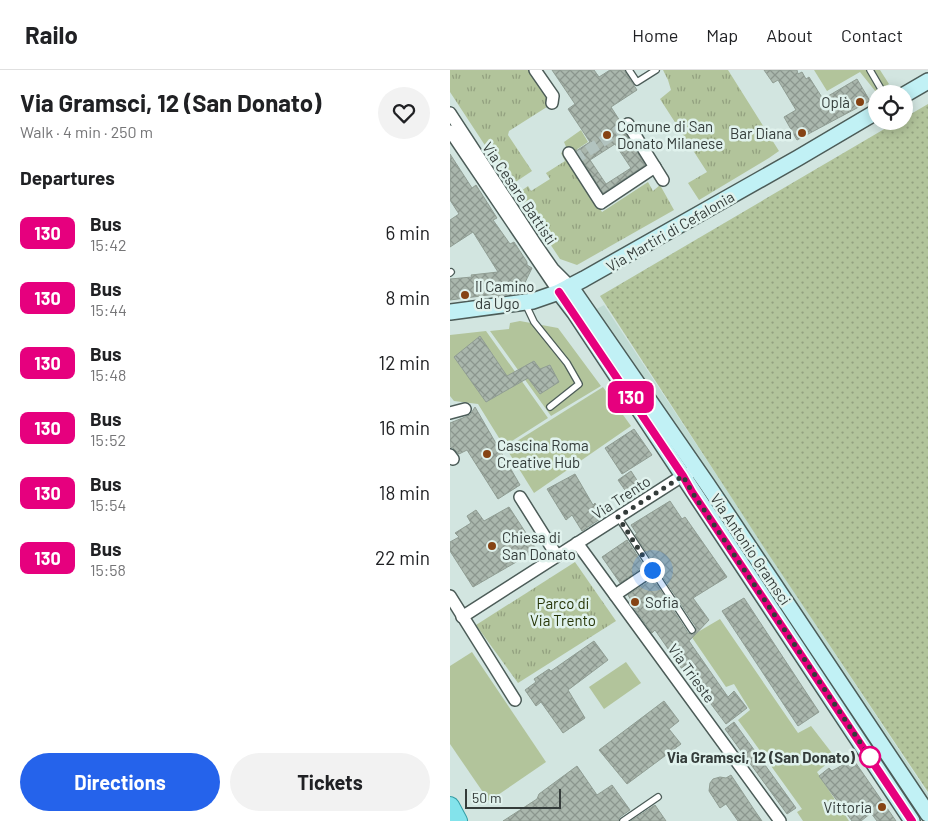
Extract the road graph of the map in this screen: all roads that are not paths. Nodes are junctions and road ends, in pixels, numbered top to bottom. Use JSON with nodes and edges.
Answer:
{"nodes":[{"id":1,"x":535,"y":70,"type":"edge"},
{"id":2,"x":628,"y":70,"type":"edge"},
{"id":3,"x":656,"y":70,"type":"edge"},
{"id":4,"x":870,"y":70,"type":"edge"},
{"id":5,"x":928,"y":81,"type":"edge"},
{"id":6,"x":879,"y":85,"type":"edge"},
{"id":7,"x":913,"y":90,"type":"edge"},
{"id":8,"x":552,"y":103,"type":"dead end"},
{"id":9,"x":450,"y":115,"type":"edge"},
{"id":10,"x":868,"y":117,"type":"edge"},
{"id":11,"x":624,"y":127,"type":"dead end"},
{"id":12,"x":450,"y":131,"type":"edge"},
{"id":13,"x":569,"y":153,"type":"dead end"},
{"id":14,"x":655,"y":167,"type":"junction"},
{"id":15,"x":663,"y":180,"type":"dead end"},
{"id":16,"x":564,"y":289,"type":"junction"},
{"id":17,"x":525,"y":302,"type":"junction"},
{"id":18,"x":450,"y":312,"type":"edge"},
{"id":19,"x":550,"y":407,"type":"dead end"},
{"id":20,"x":465,"y":409,"type":"dead end"},
{"id":21,"x":450,"y":413,"type":"edge"},
{"id":22,"x":690,"y":472,"type":"junction"},
{"id":23,"x":520,"y":497,"type":"dead end"},
{"id":24,"x":618,"y":517,"type":"junction"},
{"id":25,"x":577,"y":543,"type":"junction"},
{"id":26,"x":557,"y":556,"type":"junction"},
{"id":27,"x":652,"y":570,"type":"junction"},
{"id":28,"x":615,"y":595,"type":"junction"},
{"id":29,"x":450,"y":596,"type":"edge"},
{"id":30,"x":462,"y":617,"type":"junction"},
{"id":31,"x":692,"y":630,"type":"dead end"},
{"id":32,"x":515,"y":700,"type":"dead end"},
{"id":33,"x":863,"y":716,"type":"junction"},
{"id":34,"x":848,"y":726,"type":"junction"},
{"id":35,"x":658,"y":798,"type":"dead end"},
{"id":36,"x":450,"y":806,"type":"edge"},
{"id":37,"x":928,"y":814,"type":"edge"},
{"id":38,"x":450,"y":815,"type":"edge"},
{"id":39,"x":457,"y":821,"type":"edge"},
{"id":40,"x":624,"y":821,"type":"edge"},
{"id":41,"x":780,"y":821,"type":"edge"},
{"id":42,"x":912,"y":821,"type":"edge"}],
"edges":[{"from":1,"to":8,"type":"street"},
{"from":2,"to":3,"type":"lane"},
{"from":4,"to":6,"type":"lane"},
{"from":5,"to":7,"type":"street"},
{"from":9,"to":16,"type":"street","name":"Via Cesare Battisti"},
{"from":10,"to":16,"type":"street","name":"Via Martiri di Cefalonia"},
{"from":11,"to":14,"type":"street"},
{"from":12,"to":16,"type":"street","name":"Via Cesare Battisti"},
{"from":13,"to":14,"type":"street"},
{"from":14,"to":15,"type":"street"},
{"from":16,"to":17,"type":"street","name":"Via Martiri di Cefalonia"},
{"from":16,"to":22,"type":"street","name":"Via Antonio Gramsci"},
{"from":17,"to":18,"type":"street","name":"Via Martiri di Cefalonia"},
{"from":17,"to":19,"type":"lane"},
{"from":20,"to":21,"type":"street"},
{"from":22,"to":24,"type":"street","name":"Via Trento"},
{"from":22,"to":33,"type":"street","name":"Via Antonio Gramsci"},
{"from":22,"to":34,"type":"street","name":"Via Antonio Gramsci"},
{"from":23,"to":26,"type":"street"},
{"from":24,"to":25,"type":"street","name":"Via Trento"},
{"from":24,"to":27,"type":"lane"},
{"from":25,"to":26,"type":"street","name":"Via Trento"},
{"from":25,"to":28,"type":"street","name":"Via Trieste"},
{"from":26,"to":30,"type":"street","name":"Via Trento"},
{"from":27,"to":28,"type":"street"},
{"from":27,"to":31,"type":"lane"},
{"from":28,"to":41,"type":"street","name":"Via Trieste"},
{"from":29,"to":30,"type":"street"},
{"from":30,"to":32,"type":"street"},
{"from":33,"to":34,"type":"street"},
{"from":33,"to":37,"type":"street","name":"Via Antonio Gramsci"},
{"from":34,"to":42,"type":"street","name":"Via Antonio Gramsci"},
{"from":35,"to":40,"type":"lane"},
{"from":36,"to":39,"type":"main road"},
{"from":38,"to":39,"type":"main road"}]}
